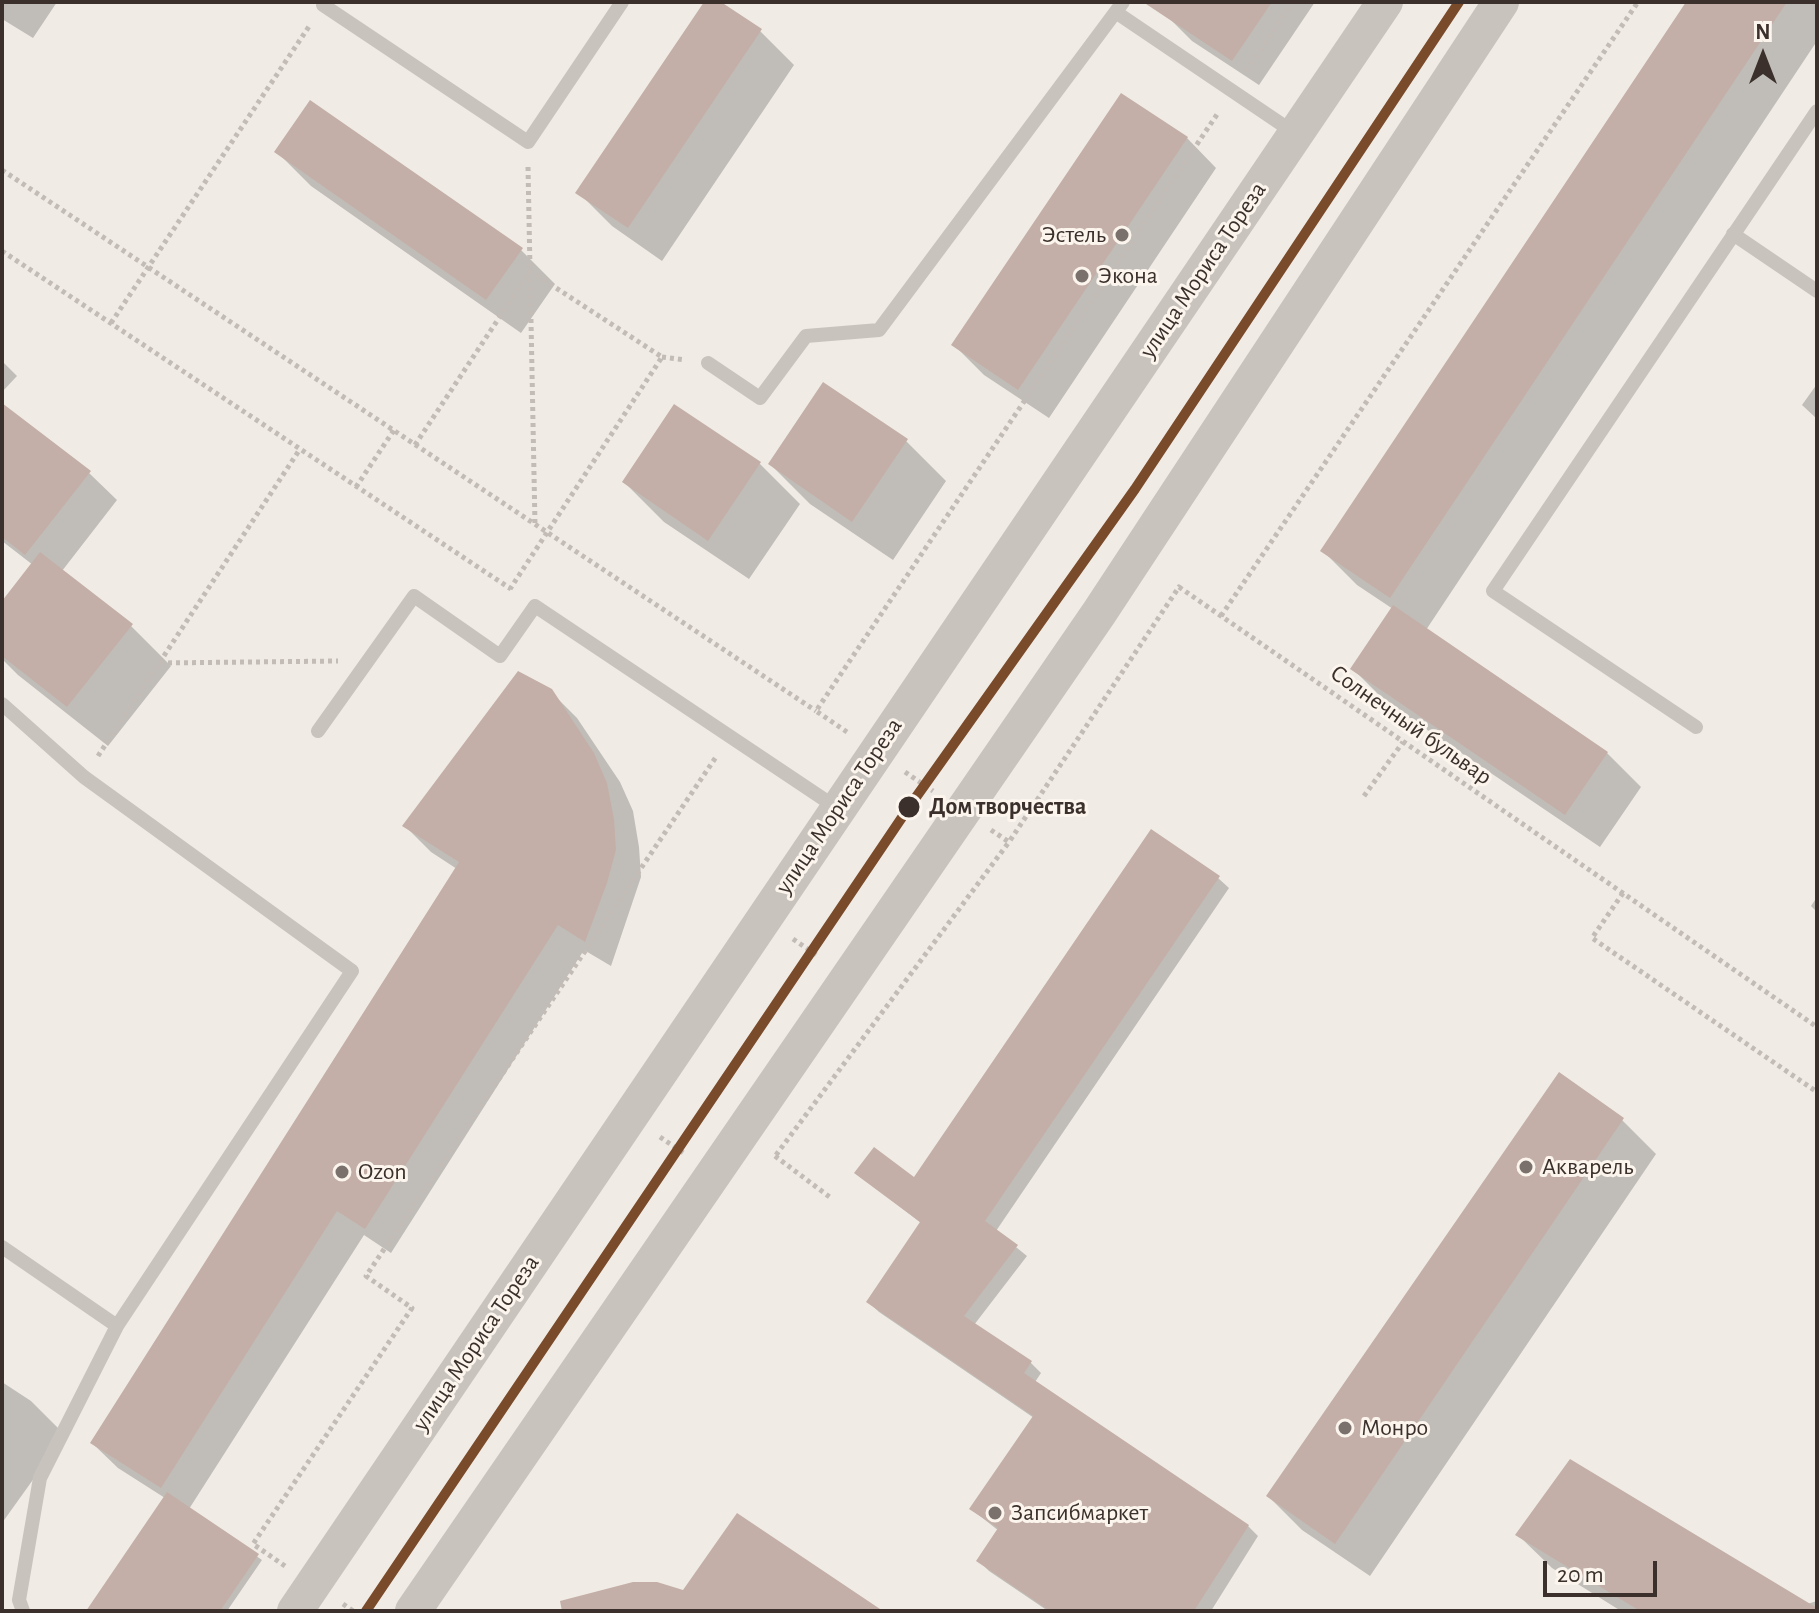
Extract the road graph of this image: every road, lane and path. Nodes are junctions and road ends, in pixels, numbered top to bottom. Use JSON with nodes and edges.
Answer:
{"nodes":[{"id":1,"x":622,"y":2,"type":"edge"},
{"id":2,"x":1385,"y":2,"type":"edge"},
{"id":3,"x":1501,"y":2,"type":"edge"},
{"id":4,"x":1638,"y":2,"type":"edge"},
{"id":5,"x":324,"y":4,"type":"edge"},
{"id":6,"x":1120,"y":7,"type":"edge"},
{"id":7,"x":1817,"y":111,"type":"edge"},
{"id":8,"x":1296,"y":134,"type":"junction"},
{"id":9,"x":528,"y":142,"type":"junction"},
{"id":10,"x":2,"y":170,"type":"edge"},
{"id":11,"x":1733,"y":234,"type":"junction"},
{"id":12,"x":2,"y":251,"type":"edge"},
{"id":13,"x":148,"y":267,"type":"junction"},
{"id":14,"x":530,"y":271,"type":"junction"},
{"id":15,"x":1817,"y":291,"type":"edge"},
{"id":16,"x":111,"y":323,"type":"junction"},
{"id":17,"x":708,"y":363,"type":"dead end"},
{"id":18,"x":394,"y":430,"type":"junction"},
{"id":19,"x":415,"y":445,"type":"junction"},
{"id":20,"x":300,"y":449,"type":"junction"},
{"id":21,"x":356,"y":487,"type":"junction"},
{"id":22,"x":535,"y":525,"type":"junction"},
{"id":23,"x":547,"y":532,"type":"junction"},
{"id":24,"x":1179,"y":587,"type":"dead end"},
{"id":25,"x":510,"y":589,"type":"junction"},
{"id":26,"x":535,"y":606,"type":"junction"},
{"id":27,"x":1221,"y":616,"type":"junction"},
{"id":28,"x":368,"y":660,"type":"junction"},
{"id":29,"x":159,"y":663,"type":"junction"},
{"id":30,"x":2,"y":704,"type":"edge"},
{"id":31,"x":816,"y":711,"type":"dead end"},
{"id":32,"x":1696,"y":727,"type":"dead end"},
{"id":33,"x":318,"y":731,"type":"dead end"},
{"id":34,"x":730,"y":736,"type":"junction"},
{"id":35,"x":1403,"y":741,"type":"junction"},
{"id":36,"x":84,"y":777,"type":"junction"},
{"id":37,"x":933,"y":791,"type":"dead end"},
{"id":38,"x":1364,"y":796,"type":"dead end"},
{"id":39,"x":924,"y":804,"type":"dead end"},
{"id":40,"x":837,"y":809,"type":"junction"},
{"id":41,"x":1623,"y":893,"type":"junction"},
{"id":42,"x":783,"y":932,"type":"dead end"},
{"id":43,"x":821,"y":958,"type":"dead end"},
{"id":44,"x":1817,"y":1027,"type":"edge"},
{"id":45,"x":1817,"y":1092,"type":"edge"},
{"id":46,"x":630,"y":1116,"type":"junction"},
{"id":47,"x":775,"y":1156,"type":"dead end"},
{"id":48,"x":714,"y":1172,"type":"junction"},
{"id":49,"x":831,"y":1198,"type":"dead end"},
{"id":50,"x":2,"y":1247,"type":"edge"},
{"id":51,"x":117,"y":1326,"type":"junction"},
{"id":52,"x":304,"y":1598,"type":"edge"},
{"id":53,"x":23,"y":1611,"type":"edge"},
{"id":54,"x":353,"y":1611,"type":"edge"},
{"id":55,"x":413,"y":1611,"type":"edge"}],
"edges":[{"from":1,"to":9,"type":"lane"},
{"from":2,"to":8,"type":"street","name":"улица Мориса Тореза"},
{"from":3,"to":48,"type":"street"},
{"from":4,"to":27,"type":"path"},
{"from":5,"to":9,"type":"lane"},
{"from":5,"to":13,"type":"path"},
{"from":6,"to":8,"type":"lane"},
{"from":6,"to":17,"type":"lane"},
{"from":7,"to":11,"type":"lane"},
{"from":8,"to":40,"type":"street","name":"улица Мориса Тореза"},
{"from":9,"to":14,"type":"path"},
{"from":10,"to":13,"type":"path"},
{"from":11,"to":15,"type":"lane"},
{"from":11,"to":32,"type":"lane"},
{"from":12,"to":16,"type":"path"},
{"from":13,"to":16,"type":"path"},
{"from":13,"to":18,"type":"path"},
{"from":14,"to":19,"type":"path"},
{"from":14,"to":22,"type":"path"},
{"from":14,"to":23,"type":"path"},
{"from":16,"to":20,"type":"path"},
{"from":18,"to":19,"type":"path"},
{"from":18,"to":21,"type":"path"},
{"from":19,"to":22,"type":"path"},
{"from":20,"to":21,"type":"path"},
{"from":20,"to":29,"type":"path"},
{"from":21,"to":25,"type":"path"},
{"from":22,"to":23,"type":"path"},
{"from":23,"to":25,"type":"path"},
{"from":23,"to":31,"type":"path"},
{"from":24,"to":27,"type":"path","name":"Солнечный бульвар"},
{"from":25,"to":26,"type":"path"},
{"from":26,"to":28,"type":"lane"},
{"from":26,"to":34,"type":"lane"},
{"from":27,"to":35,"type":"path","name":"Солнечный бульвар"},
{"from":28,"to":29,"type":"path"},
{"from":28,"to":33,"type":"lane"},
{"from":29,"to":36,"type":"path"},
{"from":30,"to":36,"type":"lane"},
{"from":34,"to":40,"type":"lane"},
{"from":34,"to":52,"type":"path"},
{"from":35,"to":38,"type":"path"},
{"from":35,"to":41,"type":"path","name":"Солнечный бульвар"},
{"from":36,"to":51,"type":"lane"},
{"from":37,"to":39,"type":"path"},
{"from":40,"to":46,"type":"street","name":"улица Мориса Тореза"},
{"from":41,"to":44,"type":"path","name":"Солнечный бульвар"},
{"from":41,"to":45,"type":"path"},
{"from":42,"to":43,"type":"path"},
{"from":46,"to":48,"type":"path"},
{"from":46,"to":52,"type":"street","name":"улица Мориса Тореза"},
{"from":47,"to":49,"type":"path"},
{"from":48,"to":55,"type":"street"},
{"from":50,"to":51,"type":"lane"},
{"from":51,"to":53,"type":"lane"},
{"from":52,"to":54,"type":"path"}]}
